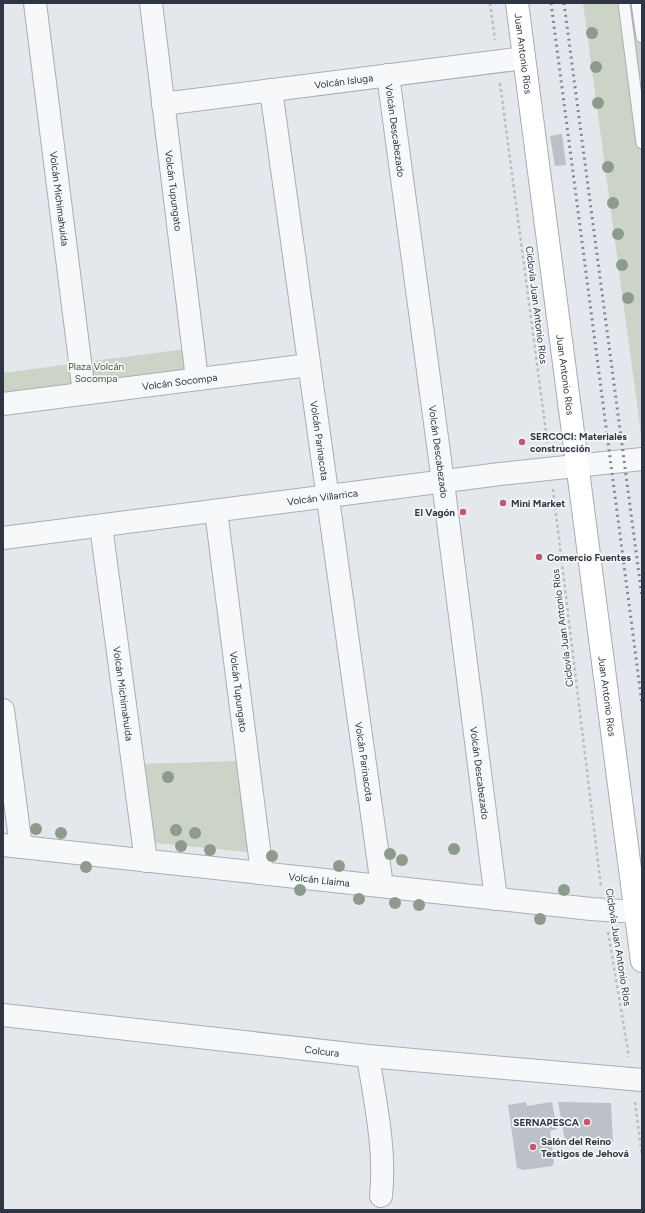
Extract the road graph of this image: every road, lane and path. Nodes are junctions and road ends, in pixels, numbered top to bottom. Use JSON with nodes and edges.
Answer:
{"nodes":[{"id":1,"x":35,"y":3,"type":"edge"},
{"id":2,"x":151,"y":3,"type":"edge"},
{"id":3,"x":490,"y":3,"type":"edge"},
{"id":4,"x":517,"y":3,"type":"edge"},
{"id":5,"x":624,"y":3,"type":"edge"},
{"id":6,"x":637,"y":3,"type":"edge"},
{"id":7,"x":642,"y":37,"type":"edge"},
{"id":8,"x":524,"y":58,"type":"junction"},
{"id":9,"x":498,"y":61,"type":"junction"},
{"id":10,"x":388,"y":76,"type":"junction"},
{"id":11,"x":271,"y":90,"type":"junction"},
{"id":12,"x":163,"y":104,"type":"junction"},
{"id":13,"x":642,"y":143,"type":"edge"},
{"id":14,"x":309,"y":365,"type":"junction"},
{"id":15,"x":197,"y":379,"type":"junction"},
{"id":16,"x":84,"y":393,"type":"junction"},
{"id":17,"x":3,"y":404,"type":"edge"},
{"id":18,"x":642,"y":459,"type":"edge"},
{"id":19,"x":578,"y":466,"type":"junction"},
{"id":20,"x":550,"y":469,"type":"junction"},
{"id":21,"x":443,"y":482,"type":"junction"},
{"id":22,"x":328,"y":496,"type":"junction"},
{"id":23,"x":216,"y":511,"type":"junction"},
{"id":24,"x":101,"y":526,"type":"junction"},
{"id":25,"x":3,"y":538,"type":"edge"},
{"id":26,"x":3,"y":710,"type":"edge"},
{"id":27,"x":12,"y":846,"type":"edge"},
{"id":28,"x":146,"y":861,"type":"junction"},
{"id":29,"x":262,"y":873,"type":"junction"},
{"id":30,"x":382,"y":886,"type":"junction"},
{"id":31,"x":496,"y":899,"type":"junction"},
{"id":32,"x":604,"y":910,"type":"junction"},
{"id":33,"x":636,"y":912,"type":"junction"},
{"id":34,"x":642,"y":961,"type":"edge"},
{"id":35,"x":3,"y":1015,"type":"edge"},
{"id":36,"x":368,"y":1056,"type":"junction"},
{"id":37,"x":637,"y":1080,"type":"edge"},
{"id":38,"x":642,"y":1155,"type":"edge"},
{"id":39,"x":381,"y":1196,"type":"dead end"}],
"edges":[{"from":1,"to":16,"type":"street","name":"Volcán Michimahuida"},
{"from":2,"to":12,"type":"street","name":"Volcán Tupungato"},
{"from":3,"to":9,"type":"path","name":"Ciclovía Juan Antonio Ríos"},
{"from":4,"to":8,"type":"main road","name":"Juan Antonio Ríos"},
{"from":5,"to":13,"type":"lane"},
{"from":6,"to":7,"type":"lane"},
{"from":8,"to":9,"type":"street","name":"Volcán Isluga"},
{"from":8,"to":19,"type":"main road","name":"Juan Antonio Ríos"},
{"from":9,"to":10,"type":"street","name":"Volcán Isluga"},
{"from":9,"to":20,"type":"path","name":"Ciclovía Juan Antonio Ríos"},
{"from":10,"to":11,"type":"street","name":"Volcán Isluga"},
{"from":10,"to":21,"type":"street","name":"Volcán Descabezado"},
{"from":11,"to":12,"type":"street","name":"Volcán Isluga"},
{"from":11,"to":14,"type":"street","name":"Volcán Parinacota"},
{"from":12,"to":15,"type":"street","name":"Volcán Tupungato"},
{"from":14,"to":15,"type":"street","name":"Volcán Socompa"},
{"from":14,"to":22,"type":"street","name":"Volcán Parinacota"},
{"from":15,"to":16,"type":"street","name":"Volcán Socompa"},
{"from":16,"to":17,"type":"street","name":"Volcán Socompa"},
{"from":18,"to":19,"type":"street","name":"Volcán Villarrica"},
{"from":19,"to":20,"type":"street","name":"Volcán Villarrica"},
{"from":19,"to":33,"type":"main road","name":"Juan Antonio Ríos"},
{"from":20,"to":21,"type":"street","name":"Volcán Villarrica"},
{"from":20,"to":32,"type":"path","name":"Ciclovía Juan Antonio Ríos"},
{"from":21,"to":22,"type":"street","name":"Volcán Villarrica"},
{"from":21,"to":31,"type":"street","name":"Volcán Descabezado"},
{"from":22,"to":23,"type":"street","name":"Volcán Villarrica"},
{"from":22,"to":30,"type":"street","name":"Volcán Parinacota"},
{"from":23,"to":24,"type":"street","name":"Volcán Villarrica"},
{"from":23,"to":29,"type":"street","name":"Volcán Tupungato"},
{"from":24,"to":25,"type":"street","name":"Volcán Villarrica"},
{"from":24,"to":28,"type":"street","name":"Volcán Michimahuida"},
{"from":26,"to":27,"type":"street"},
{"from":27,"to":28,"type":"street","name":"Volcán Llaima"},
{"from":28,"to":29,"type":"street","name":"Volcán Llaima"},
{"from":29,"to":30,"type":"street","name":"Volcán Llaima"},
{"from":30,"to":31,"type":"street","name":"Volcán Llaima"},
{"from":31,"to":32,"type":"street","name":"Volcán Llaima"},
{"from":32,"to":33,"type":"street","name":"Volcán Llaima"},
{"from":32,"to":37,"type":"path","name":"Ciclovía Juan Antonio Ríos"},
{"from":33,"to":34,"type":"main road","name":"Juan Antonio Ríos"},
{"from":35,"to":36,"type":"street","name":"Colcura"},
{"from":36,"to":37,"type":"street","name":"Colcura"},
{"from":36,"to":39,"type":"street"},
{"from":37,"to":38,"type":"path","name":"Ciclovía Juan Antonio Ríos"}]}
